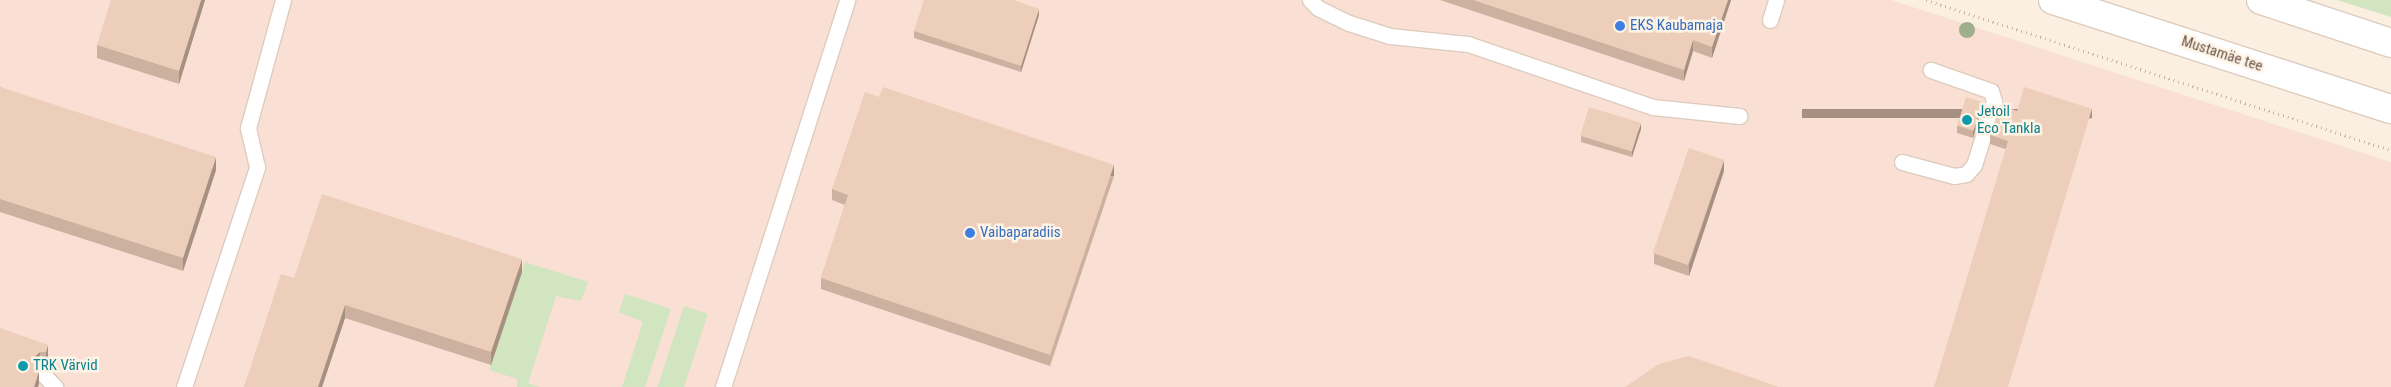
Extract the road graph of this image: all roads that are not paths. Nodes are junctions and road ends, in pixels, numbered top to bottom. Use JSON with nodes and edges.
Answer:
{"nodes":[{"id":1,"x":283,"y":0,"type":"edge"},
{"id":2,"x":847,"y":0,"type":"edge"},
{"id":3,"x":1310,"y":0,"type":"edge"},
{"id":4,"x":1776,"y":0,"type":"edge"},
{"id":5,"x":2053,"y":0,"type":"edge"},
{"id":6,"x":2262,"y":0,"type":"edge"},
{"id":7,"x":1770,"y":20,"type":"dead end"},
{"id":8,"x":2391,"y":42,"type":"edge"},
{"id":9,"x":1932,"y":70,"type":"dead end"},
{"id":10,"x":2391,"y":108,"type":"edge"},
{"id":11,"x":1740,"y":116,"type":"dead end"},
{"id":12,"x":1902,"y":162,"type":"dead end"},
{"id":13,"x":43,"y":374,"type":"dead end"},
{"id":14,"x":55,"y":387,"type":"edge"},
{"id":15,"x":184,"y":387,"type":"edge"},
{"id":16,"x":723,"y":387,"type":"edge"}],
"edges":[{"from":1,"to":15,"type":"lane"},
{"from":2,"to":16,"type":"lane"},
{"from":3,"to":11,"type":"lane"},
{"from":4,"to":7,"type":"lane"},
{"from":5,"to":10,"type":"main road","name":"Mustamäe tee"},
{"from":6,"to":8,"type":"main road"},
{"from":9,"to":12,"type":"lane"},
{"from":13,"to":14,"type":"lane"}]}
